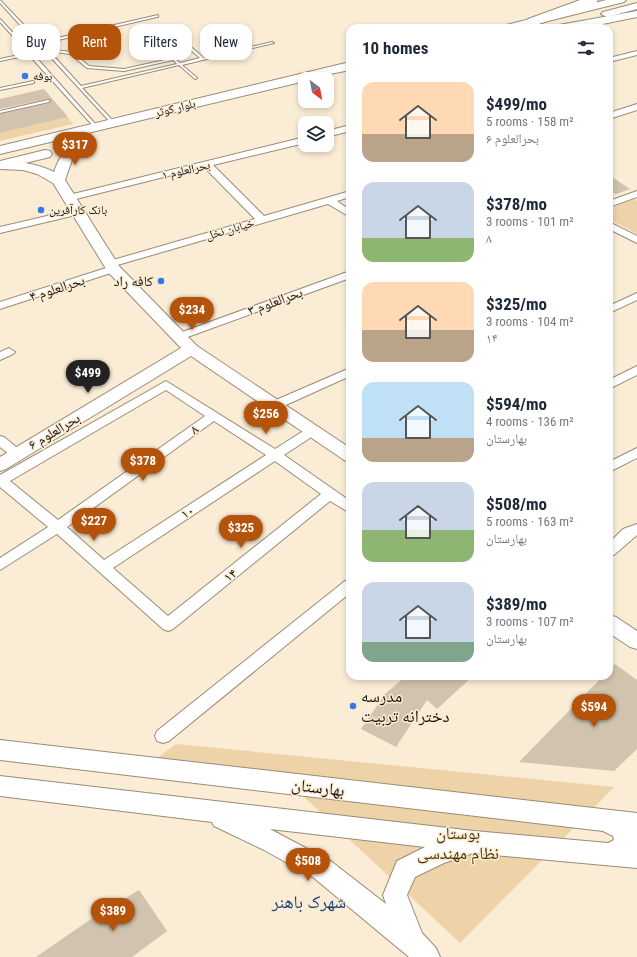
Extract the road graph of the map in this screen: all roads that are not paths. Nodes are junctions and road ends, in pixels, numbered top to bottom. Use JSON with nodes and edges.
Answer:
{"nodes":[{"id":1,"x":592,"y":0,"type":"edge"},
{"id":2,"x":620,"y":0,"type":"edge"},
{"id":3,"x":0,"y":1,"type":"edge"},
{"id":4,"x":637,"y":6,"type":"edge"},
{"id":5,"x":637,"y":14,"type":"edge"},
{"id":6,"x":157,"y":16,"type":"dead end"},
{"id":7,"x":0,"y":20,"type":"edge"},
{"id":8,"x":532,"y":22,"type":"junction"},
{"id":9,"x":21,"y":24,"type":"edge"},
{"id":10,"x":523,"y":24,"type":"edge"},
{"id":11,"x":567,"y":24,"type":"edge"},
{"id":12,"x":587,"y":24,"type":"edge"},
{"id":13,"x":12,"y":34,"type":"edge"},
{"id":14,"x":60,"y":38,"type":"edge"},
{"id":15,"x":272,"y":43,"type":"dead end"},
{"id":16,"x":252,"y":48,"type":"edge"},
{"id":17,"x":192,"y":49,"type":"edge"},
{"id":18,"x":60,"y":52,"type":"edge"},
{"id":19,"x":637,"y":52,"type":"edge"},
{"id":20,"x":200,"y":56,"type":"edge"},
{"id":21,"x":12,"y":58,"type":"edge"},
{"id":22,"x":613,"y":59,"type":"edge"},
{"id":23,"x":0,"y":60,"type":"edge"},
{"id":24,"x":35,"y":60,"type":"edge"},
{"id":25,"x":55,"y":60,"type":"edge"},
{"id":26,"x":200,"y":60,"type":"edge"},
{"id":27,"x":180,"y":65,"type":"junction"},
{"id":28,"x":346,"y":67,"type":"edge"},
{"id":29,"x":195,"y":78,"type":"dead end"},
{"id":30,"x":346,"y":79,"type":"edge"},
{"id":31,"x":33,"y":82,"type":"dead end"},
{"id":32,"x":334,"y":82,"type":"edge"},
{"id":33,"x":80,"y":87,"type":"junction"},
{"id":34,"x":0,"y":90,"type":"edge"},
{"id":35,"x":298,"y":91,"type":"edge"},
{"id":36,"x":48,"y":101,"type":"dead end"},
{"id":37,"x":637,"y":107,"type":"edge"},
{"id":38,"x":0,"y":112,"type":"edge"},
{"id":39,"x":613,"y":115,"type":"edge"},
{"id":40,"x":113,"y":123,"type":"junction"},
{"id":41,"x":96,"y":127,"type":"junction"},
{"id":42,"x":346,"y":129,"type":"edge"},
{"id":43,"x":334,"y":132,"type":"edge"},
{"id":44,"x":126,"y":133,"type":"dead end"},
{"id":45,"x":96,"y":141,"type":"dead end"},
{"id":46,"x":298,"y":142,"type":"edge"},
{"id":47,"x":81,"y":145,"type":"junction"},
{"id":48,"x":0,"y":150,"type":"edge"},
{"id":49,"x":0,"y":165,"type":"edge"},
{"id":50,"x":208,"y":165,"type":"junction"},
{"id":51,"x":58,"y":180,"type":"junction"},
{"id":52,"x":637,"y":194,"type":"edge"},
{"id":53,"x":346,"y":195,"type":"edge"},
{"id":54,"x":613,"y":196,"type":"edge"},
{"id":55,"x":68,"y":198,"type":"junction"},
{"id":56,"x":329,"y":200,"type":"junction"},
{"id":57,"x":620,"y":200,"type":"junction"},
{"id":58,"x":613,"y":203,"type":"edge"},
{"id":59,"x":346,"y":211,"type":"edge"},
{"id":60,"x":77,"y":212,"type":"junction"},
{"id":61,"x":262,"y":220,"type":"junction"},
{"id":62,"x":613,"y":227,"type":"edge"},
{"id":63,"x":0,"y":230,"type":"edge"},
{"id":64,"x":637,"y":240,"type":"edge"},
{"id":65,"x":112,"y":267,"type":"junction"},
{"id":66,"x":346,"y":275,"type":"edge"},
{"id":67,"x":637,"y":296,"type":"edge"},
{"id":68,"x":0,"y":306,"type":"edge"},
{"id":69,"x":613,"y":308,"type":"edge"},
{"id":70,"x":178,"y":336,"type":"junction"},
{"id":71,"x":191,"y":349,"type":"junction"},
{"id":72,"x":637,"y":370,"type":"edge"},
{"id":73,"x":346,"y":374,"type":"edge"},
{"id":74,"x":613,"y":383,"type":"edge"},
{"id":75,"x":274,"y":406,"type":"junction"},
{"id":76,"x":213,"y":416,"type":"junction"},
{"id":77,"x":312,"y":431,"type":"junction"},
{"id":78,"x":0,"y":440,"type":"edge"},
{"id":79,"x":637,"y":452,"type":"edge"},
{"id":80,"x":346,"y":453,"type":"edge"},
{"id":81,"x":17,"y":454,"type":"junction"},
{"id":82,"x":275,"y":455,"type":"junction"},
{"id":83,"x":613,"y":466,"type":"edge"},
{"id":84,"x":0,"y":476,"type":"edge"},
{"id":85,"x":330,"y":494,"type":"junction"},
{"id":86,"x":346,"y":505,"type":"edge"},
{"id":87,"x":58,"y":527,"type":"junction"},
{"id":88,"x":637,"y":529,"type":"edge"},
{"id":89,"x":613,"y":547,"type":"edge"},
{"id":90,"x":0,"y":565,"type":"edge"},
{"id":91,"x":103,"y":568,"type":"junction"},
{"id":92,"x":346,"y":589,"type":"edge"},
{"id":93,"x":613,"y":626,"type":"edge"},
{"id":94,"x":637,"y":641,"type":"edge"},
{"id":95,"x":163,"y":736,"type":"dead end"},
{"id":96,"x":0,"y":750,"type":"edge"},
{"id":97,"x":0,"y":786,"type":"edge"},
{"id":98,"x":209,"y":812,"type":"junction"},
{"id":99,"x":606,"y":820,"type":"junction"},
{"id":100,"x":637,"y":824,"type":"edge"},
{"id":101,"x":474,"y":842,"type":"junction"},
{"id":102,"x":613,"y":853,"type":"junction"},
{"id":103,"x":637,"y":857,"type":"edge"},
{"id":104,"x":420,"y":949,"type":"edge"}],
"edges":[{"from":1,"to":8,"type":"highway"},
{"from":2,"to":8,"type":"main road"},
{"from":3,"to":9,"type":"lane"},
{"from":4,"to":11,"type":"main road"},
{"from":5,"to":12,"type":"street"},
{"from":6,"to":14,"type":"lane"},
{"from":7,"to":13,"type":"lane"},
{"from":8,"to":10,"type":"main road"},
{"from":15,"to":16,"type":"lane"},
{"from":17,"to":20,"type":"lane"},
{"from":18,"to":27,"type":"lane"},
{"from":19,"to":22,"type":"street"},
{"from":21,"to":23,"type":"lane"},
{"from":24,"to":41,"type":"lane"},
{"from":25,"to":33,"type":"lane"},
{"from":26,"to":27,"type":"lane"},
{"from":27,"to":29,"type":"lane"},
{"from":27,"to":33,"type":"lane"},
{"from":28,"to":40,"type":"main road","name":"بلوار کوثر"},
{"from":30,"to":32,"type":"main road"},
{"from":31,"to":34,"type":"lane"},
{"from":33,"to":40,"type":"lane"},
{"from":35,"to":44,"type":"main road","name":"بلوار کوثر"},
{"from":36,"to":38,"type":"lane"},
{"from":37,"to":39,"type":"street"},
{"from":40,"to":41,"type":"main road","name":"بلوار کوثر"},
{"from":41,"to":48,"type":"main road","name":"بلوار کوثر"},
{"from":42,"to":43,"type":"street"},
{"from":45,"to":47,"type":"main road"},
{"from":46,"to":50,"type":"street","name":"بحرالعلوم ۱"},
{"from":47,"to":49,"type":"main road"},
{"from":47,"to":51,"type":"street"},
{"from":49,"to":51,"type":"street"},
{"from":50,"to":55,"type":"street","name":"بحرالعلوم ۱"},
{"from":50,"to":61,"type":"street"},
{"from":51,"to":55,"type":"street"},
{"from":52,"to":57,"type":"street"},
{"from":53,"to":56,"type":"street","name":"خیابان نخل"},
{"from":54,"to":57,"type":"street"},
{"from":55,"to":60,"type":"street"},
{"from":56,"to":59,"type":"street"},
{"from":56,"to":61,"type":"street","name":"خیابان نخل"},
{"from":57,"to":58,"type":"street"},
{"from":60,"to":63,"type":"street"},
{"from":60,"to":65,"type":"street"},
{"from":61,"to":65,"type":"street","name":"خیابان نخل"},
{"from":62,"to":64,"type":"street"},
{"from":65,"to":68,"type":"street","name":"بحرالعلوم ۴"},
{"from":65,"to":70,"type":"street"},
{"from":66,"to":70,"type":"street","name":"بحرالعلوم ۳"},
{"from":67,"to":69,"type":"street"},
{"from":70,"to":71,"type":"street"},
{"from":71,"to":75,"type":"street"},
{"from":71,"to":81,"type":"street","name":"بحرالعلوم ۶"},
{"from":72,"to":74,"type":"street"},
{"from":73,"to":75,"type":"street"},
{"from":75,"to":77,"type":"street"},
{"from":76,"to":82,"type":"street"},
{"from":76,"to":84,"type":"street"},
{"from":76,"to":87,"type":"street","name":"۸"},
{"from":77,"to":80,"type":"street"},
{"from":77,"to":82,"type":"street","name":"۱۰"},
{"from":78,"to":81,"type":"street"},
{"from":79,"to":83,"type":"street"},
{"from":81,"to":84,"type":"street","name":"بحرالعلوم ۶"},
{"from":82,"to":85,"type":"street"},
{"from":82,"to":91,"type":"street","name":"۱۰"},
{"from":84,"to":87,"type":"street"},
{"from":85,"to":86,"type":"street"},
{"from":85,"to":91,"type":"street","name":"۱۴"},
{"from":87,"to":90,"type":"street","name":"۸"},
{"from":87,"to":91,"type":"street"},
{"from":88,"to":89,"type":"street"},
{"from":92,"to":95,"type":"street"},
{"from":93,"to":94,"type":"street"},
{"from":96,"to":99,"type":"street","name":"بهارستان"},
{"from":97,"to":98,"type":"street"},
{"from":98,"to":101,"type":"street"},
{"from":98,"to":104,"type":"street"},
{"from":99,"to":100,"type":"street","name":"بهارستان"},
{"from":99,"to":102,"type":"street"},
{"from":101,"to":102,"type":"street"},
{"from":101,"to":104,"type":"street"},
{"from":102,"to":103,"type":"street"}]}
